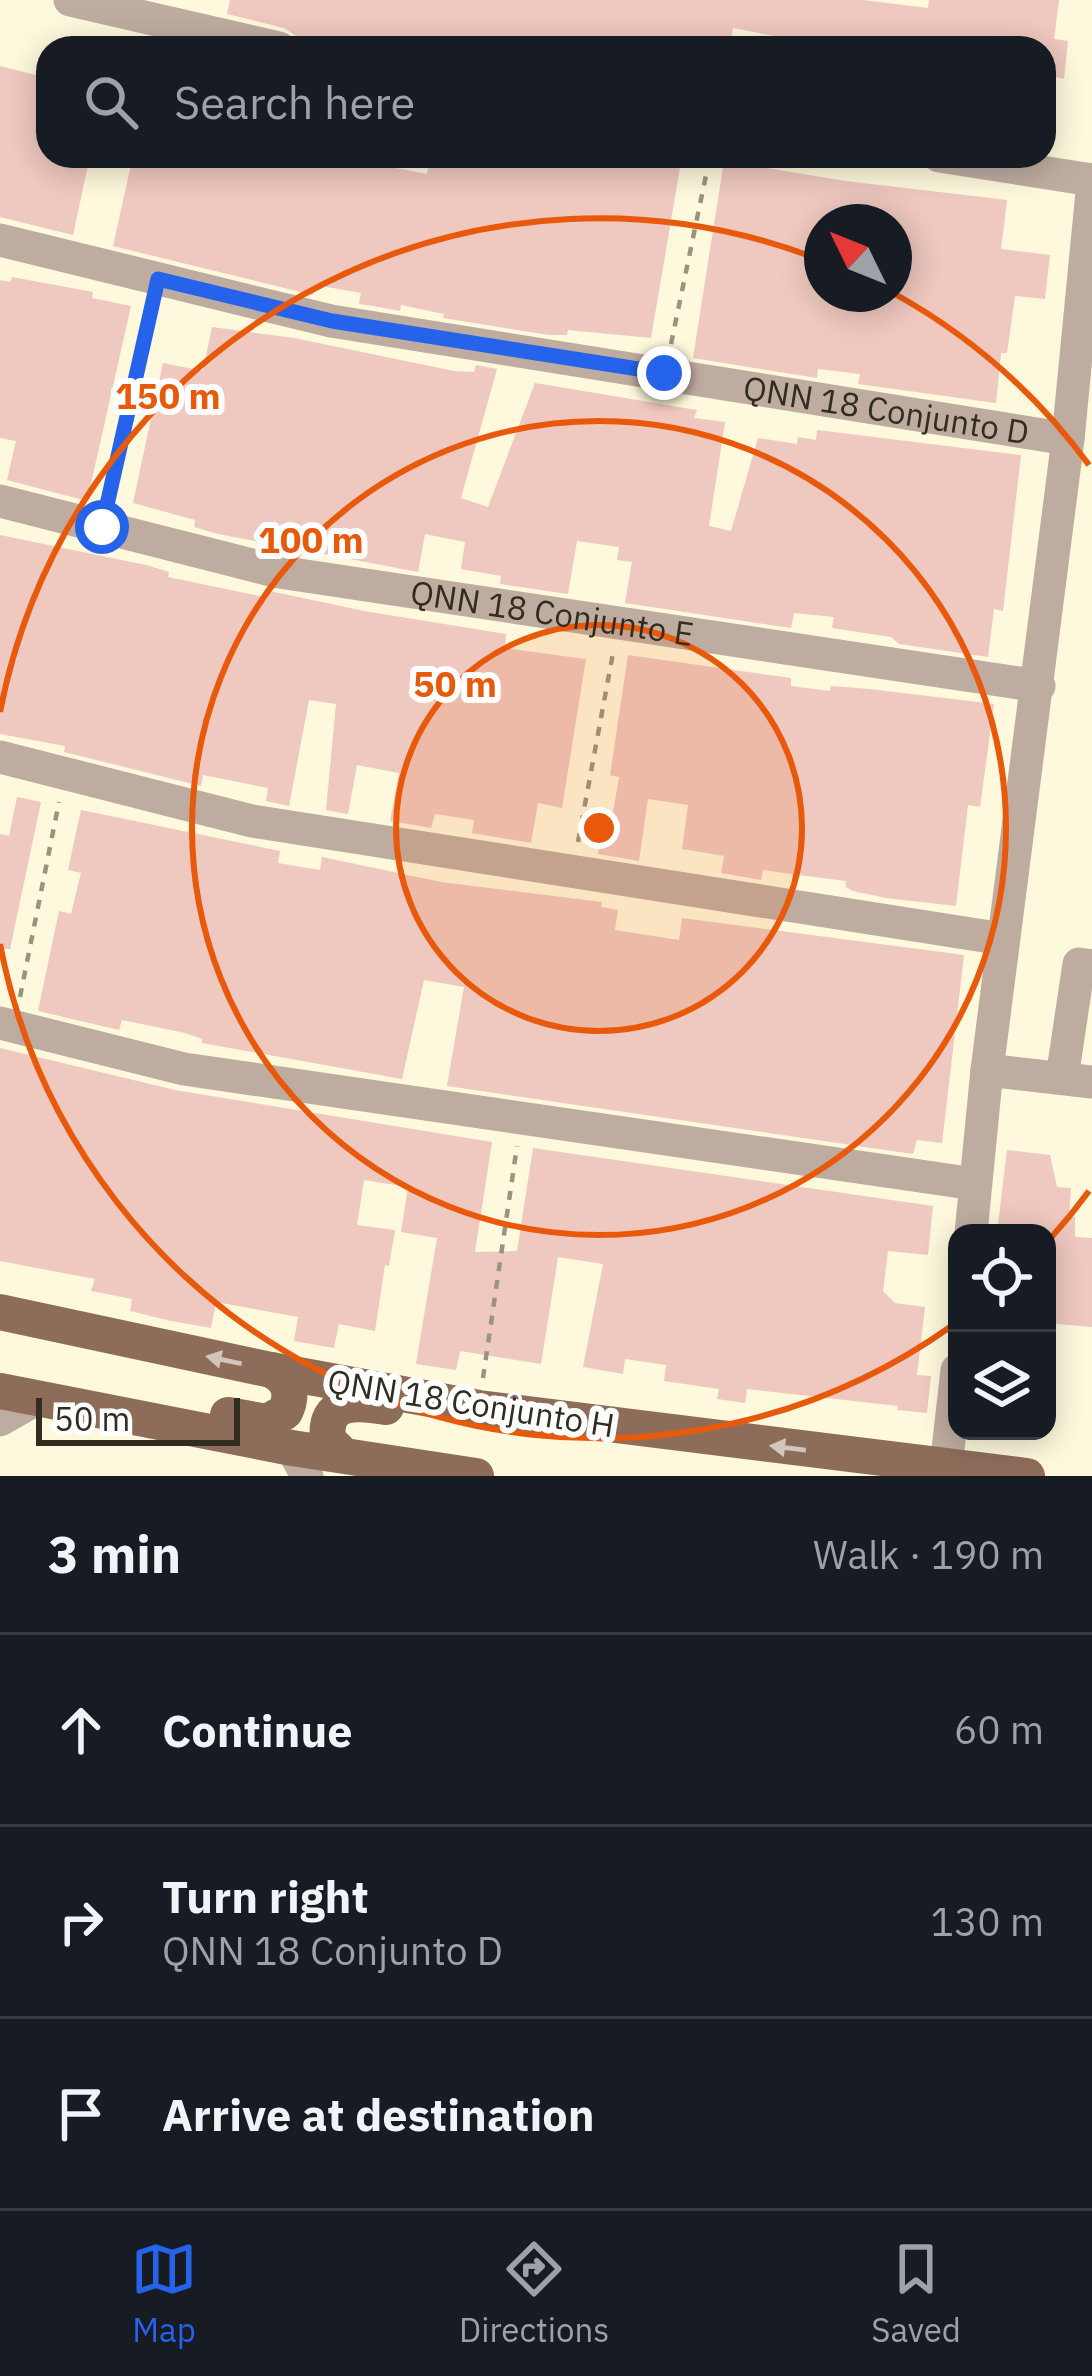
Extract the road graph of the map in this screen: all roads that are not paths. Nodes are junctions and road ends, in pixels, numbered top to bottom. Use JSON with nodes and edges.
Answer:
{"nodes":[{"id":1,"x":70,"y":0,"type":"edge"},
{"id":2,"x":227,"y":36,"type":"edge"},
{"id":3,"x":1016,"y":168,"type":"edge"},
{"id":4,"x":1092,"y":180,"type":"edge"},
{"id":5,"x":1092,"y":192,"type":"edge"},
{"id":6,"x":0,"y":240,"type":"edge"},
{"id":7,"x":1068,"y":439,"type":"junction"},
{"id":8,"x":0,"y":500,"type":"edge"},
{"id":9,"x":1039,"y":686,"type":"junction"},
{"id":10,"x":0,"y":757,"type":"edge"},
{"id":11,"x":1003,"y":939,"type":"junction"},
{"id":12,"x":1092,"y":966,"type":"edge"},
{"id":13,"x":7,"y":1024,"type":"edge"},
{"id":14,"x":1081,"y":1024,"type":"edge"},
{"id":15,"x":987,"y":1070,"type":"junction"},
{"id":16,"x":1077,"y":1080,"type":"edge"},
{"id":17,"x":975,"y":1184,"type":"junction"},
{"id":18,"x":971,"y":1224,"type":"edge"},
{"id":19,"x":0,"y":1312,"type":"edge"},
{"id":20,"x":271,"y":1370,"type":"junction"},
{"id":21,"x":0,"y":1381,"type":"edge"},
{"id":22,"x":18,"y":1396,"type":"edge"},
{"id":23,"x":0,"y":1420,"type":"edge"},
{"id":24,"x":676,"y":1434,"type":"junction"},
{"id":25,"x":949,"y":1440,"type":"edge"},
{"id":26,"x":300,"y":1462,"type":"edge"},
{"id":27,"x":359,"y":1464,"type":"edge"},
{"id":28,"x":946,"y":1467,"type":"junction"},
{"id":29,"x":476,"y":1476,"type":"edge"},
{"id":30,"x":1027,"y":1476,"type":"edge"}],
"edges":[{"from":1,"to":2,"type":"street"},
{"from":3,"to":4,"type":"street"},
{"from":5,"to":7,"type":"street"},
{"from":6,"to":7,"type":"street","name":"QNN 18 Conjunto D"},
{"from":7,"to":9,"type":"street"},
{"from":8,"to":9,"type":"street","name":"QNN 18 Conjunto E"},
{"from":9,"to":11,"type":"street"},
{"from":10,"to":11,"type":"street"},
{"from":11,"to":15,"type":"street"},
{"from":12,"to":14,"type":"street"},
{"from":13,"to":17,"type":"street"},
{"from":14,"to":16,"type":"street"},
{"from":15,"to":16,"type":"street"},
{"from":15,"to":17,"type":"street"},
{"from":17,"to":18,"type":"street"},
{"from":20,"to":19,"type":"main road","name":"QNN 18 Conjunto H","one_way":true},
{"from":20,"to":21,"type":"main road"},
{"from":20,"to":24,"type":"main road","name":"QNN 18 Conjunto H"},
{"from":22,"to":23,"type":"street"},
{"from":22,"to":26,"type":"main road"},
{"from":24,"to":27,"type":"main road"},
{"from":28,"to":24,"type":"main road","name":"QNN 18 Conjunto H","one_way":true},
{"from":25,"to":28,"type":"street"},
{"from":26,"to":27,"type":"main road"},
{"from":27,"to":29,"type":"main road"},
{"from":28,"to":30,"type":"main road","name":"QNN 18 Conjunto H"}]}
